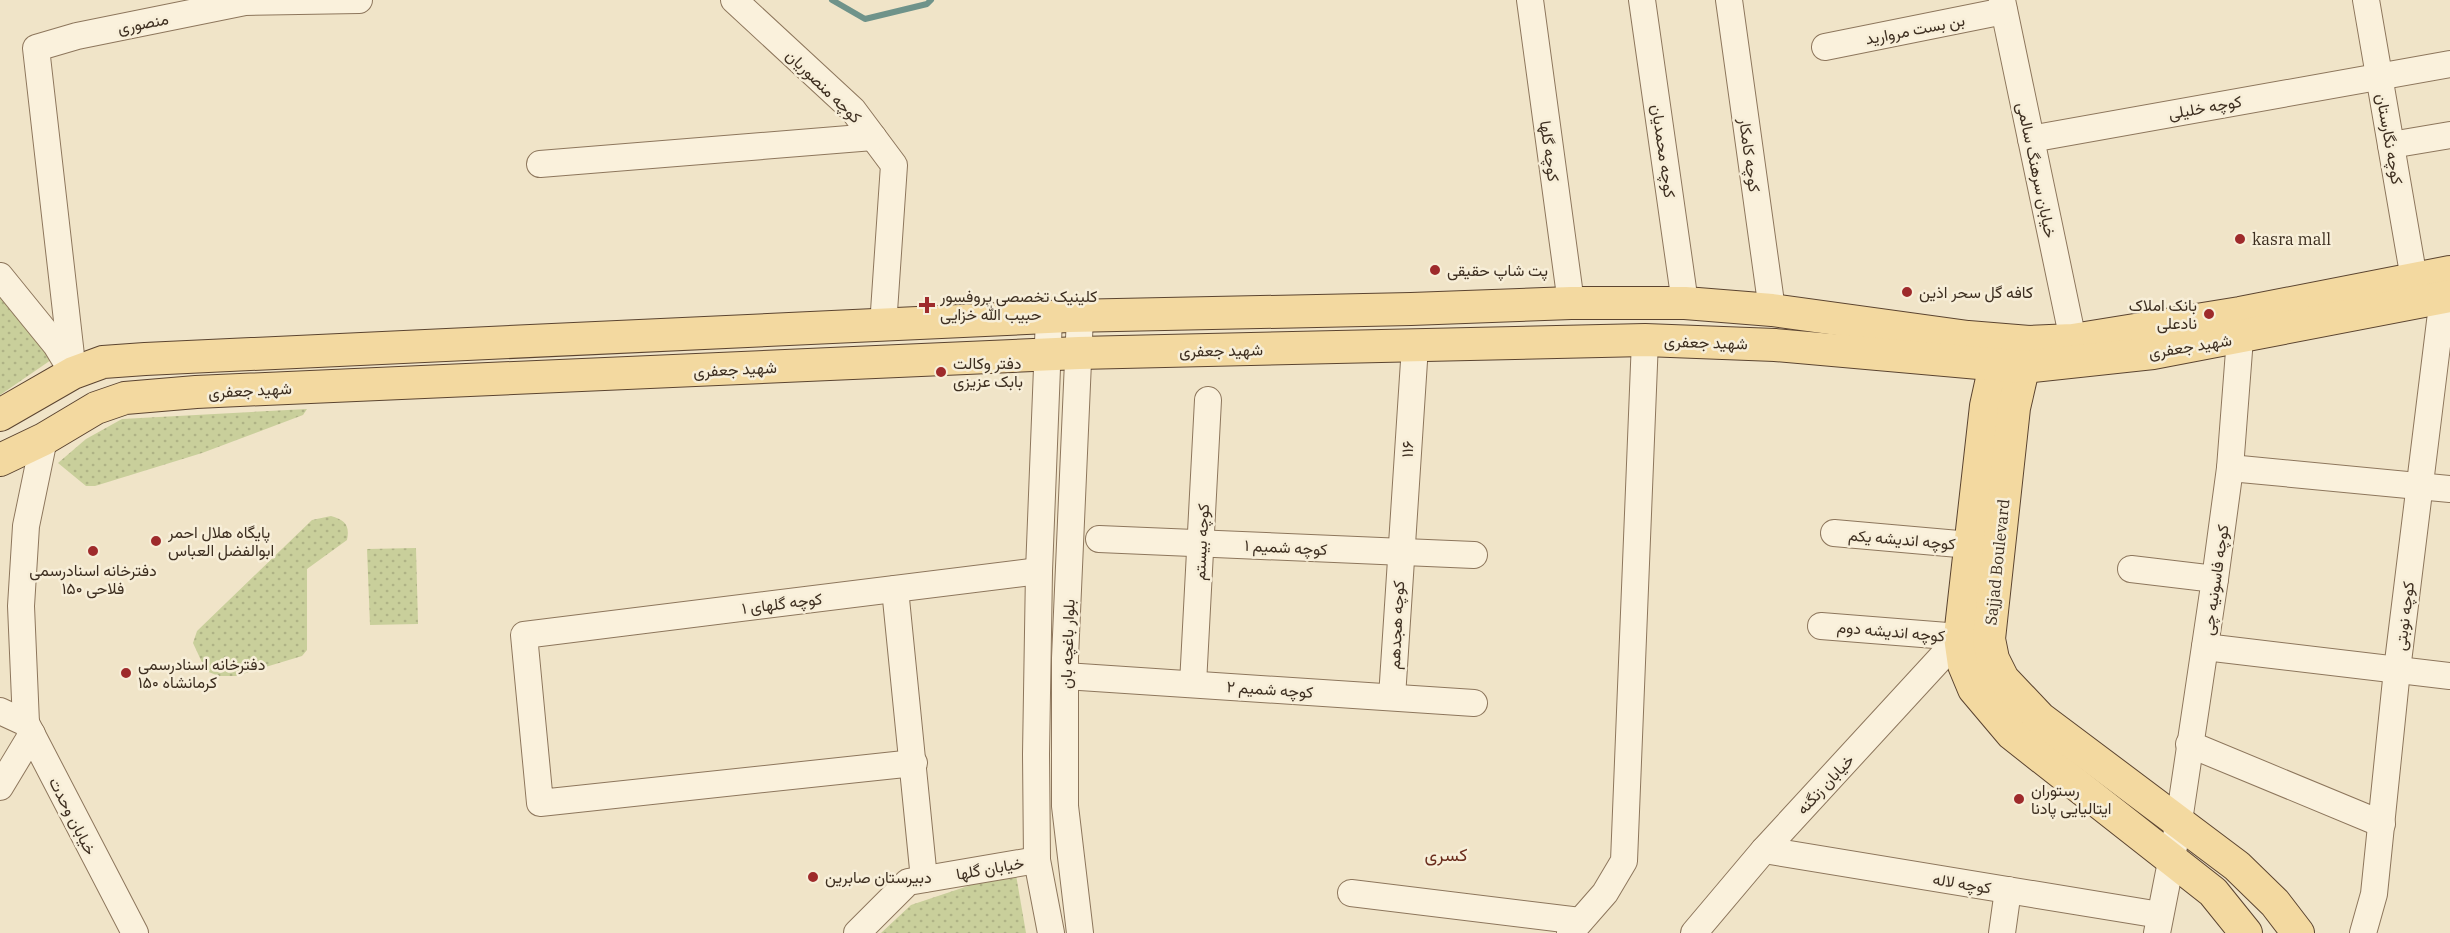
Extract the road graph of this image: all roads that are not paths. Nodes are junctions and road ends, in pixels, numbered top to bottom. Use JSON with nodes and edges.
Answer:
{"nodes":[{"id":1,"x":358,"y":0,"type":"edge"},
{"id":2,"x":734,"y":0,"type":"edge"},
{"id":3,"x":1530,"y":0,"type":"edge"},
{"id":4,"x":1642,"y":0,"type":"edge"},
{"id":5,"x":1729,"y":0,"type":"edge"},
{"id":6,"x":2366,"y":0,"type":"edge"},
{"id":7,"x":2003,"y":5,"type":"edge"},
{"id":8,"x":1825,"y":47,"type":"dead end"},
{"id":9,"x":2450,"y":64,"type":"edge"},
{"id":10,"x":2379,"y":75,"type":"junction"},
{"id":11,"x":2450,"y":135,"type":"edge"},
{"id":12,"x":873,"y":137,"type":"junction"},
{"id":13,"x":2031,"y":139,"type":"junction"},
{"id":14,"x":2391,"y":145,"type":"junction"},
{"id":15,"x":540,"y":164,"type":"dead end"},
{"id":16,"x":0,"y":276,"type":"edge"},
{"id":17,"x":2414,"y":279,"type":"junction"},
{"id":18,"x":2448,"y":289,"type":"edge"},
{"id":19,"x":1571,"y":303,"type":"junction"},
{"id":20,"x":1685,"y":303,"type":"junction"},
{"id":21,"x":1772,"y":310,"type":"junction"},
{"id":22,"x":1080,"y":316,"type":"junction"},
{"id":23,"x":1049,"y":317,"type":"junction"},
{"id":24,"x":883,"y":326,"type":"junction"},
{"id":25,"x":2240,"y":338,"type":"junction"},
{"id":26,"x":1645,"y":340,"type":"junction"},
{"id":27,"x":1414,"y":346,"type":"junction"},
{"id":28,"x":2075,"y":351,"type":"junction"},
{"id":29,"x":2012,"y":354,"type":"junction"},
{"id":30,"x":1063,"y":368,"type":"junction"},
{"id":31,"x":73,"y":373,"type":"junction"},
{"id":32,"x":1208,"y":400,"type":"dead end"},
{"id":33,"x":0,"y":415,"type":"edge"},
{"id":34,"x":44,"y":439,"type":"junction"},
{"id":35,"x":0,"y":460,"type":"edge"},
{"id":36,"x":2230,"y":468,"type":"junction"},
{"id":37,"x":2419,"y":485,"type":"junction"},
{"id":38,"x":2450,"y":489,"type":"edge"},
{"id":39,"x":1834,"y":533,"type":"dead end"},
{"id":40,"x":1098,"y":539,"type":"dead end"},
{"id":41,"x":1200,"y":543,"type":"junction"},
{"id":42,"x":1971,"y":545,"type":"junction"},
{"id":43,"x":1400,"y":552,"type":"junction"},
{"id":44,"x":1474,"y":555,"type":"dead end"},
{"id":45,"x":2131,"y":569,"type":"dead end"},
{"id":46,"x":1040,"y":571,"type":"junction"},
{"id":47,"x":2215,"y":579,"type":"junction"},
{"id":48,"x":895,"y":589,"type":"junction"},
{"id":49,"x":1821,"y":626,"type":"dead end"},
{"id":50,"x":1974,"y":638,"type":"junction"},
{"id":51,"x":2205,"y":647,"type":"junction"},
{"id":52,"x":2397,"y":670,"type":"junction"},
{"id":53,"x":1065,"y":675,"type":"junction"},
{"id":54,"x":2450,"y":676,"type":"edge"},
{"id":55,"x":1193,"y":684,"type":"junction"},
{"id":56,"x":1392,"y":698,"type":"junction"},
{"id":57,"x":1474,"y":703,"type":"dead end"},
{"id":58,"x":0,"y":711,"type":"edge"},
{"id":59,"x":29,"y":729,"type":"junction"},
{"id":60,"x":2189,"y":744,"type":"junction"},
{"id":61,"x":914,"y":763,"type":"junction"},
{"id":62,"x":0,"y":787,"type":"edge"},
{"id":63,"x":2179,"y":821,"type":"junction"},
{"id":64,"x":2382,"y":824,"type":"junction"},
{"id":65,"x":1764,"y":850,"type":"junction"},
{"id":66,"x":2171,"y":858,"type":"junction"},
{"id":67,"x":1037,"y":860,"type":"junction"},
{"id":68,"x":924,"y":879,"type":"junction"},
{"id":69,"x":2008,"y":891,"type":"junction"},
{"id":70,"x":1352,"y":893,"type":"dead end"},
{"id":71,"x":2159,"y":924,"type":"edge"},
{"id":72,"x":1575,"y":927,"type":"edge"},
{"id":73,"x":135,"y":933,"type":"edge"},
{"id":74,"x":857,"y":933,"type":"edge"},
{"id":75,"x":1051,"y":933,"type":"edge"},
{"id":76,"x":1080,"y":933,"type":"edge"},
{"id":77,"x":1694,"y":933,"type":"edge"},
{"id":78,"x":2002,"y":933,"type":"edge"},
{"id":79,"x":2247,"y":933,"type":"edge"},
{"id":80,"x":2298,"y":933,"type":"edge"},
{"id":81,"x":2363,"y":933,"type":"edge"}],
"edges":[{"from":1,"to":31,"type":"street","name":"منصوری"},
{"from":2,"to":12,"type":"street","name":"کوچه منصوریان"},
{"from":3,"to":19,"type":"street","name":"کوچه گلها"},
{"from":4,"to":20,"type":"street","name":"کوچه محمدیان"},
{"from":5,"to":21,"type":"street","name":"کوچه کامکار"},
{"from":6,"to":10,"type":"street","name":"کوچه نگارستان"},
{"from":7,"to":8,"type":"street","name":"بن بست مروارید"},
{"from":7,"to":13,"type":"street","name":"خیابان سرهنگ سالمی"},
{"from":9,"to":10,"type":"street","name":"کوچه خلیلی"},
{"from":10,"to":13,"type":"street","name":"کوچه خلیلی"},
{"from":10,"to":14,"type":"street","name":"کوچه نگارستان"},
{"from":11,"to":14,"type":"street"},
{"from":12,"to":15,"type":"street"},
{"from":12,"to":24,"type":"street","name":"کوچه منصوریان"},
{"from":13,"to":28,"type":"street","name":"خیابان سرهنگ سالمی"},
{"from":14,"to":17,"type":"street","name":"کوچه نگارستان"},
{"from":16,"to":31,"type":"street"},
{"from":17,"to":18,"type":"main road","name":"شهید جعفری"},
{"from":17,"to":28,"type":"main road","name":"شهید جعفری"},
{"from":18,"to":25,"type":"main road","name":"شهید جعفری"},
{"from":18,"to":37,"type":"street","name":"کوچه نوبتی"},
{"from":19,"to":20,"type":"main road","name":"شهید جعفری"},
{"from":19,"to":22,"type":"main road","name":"شهید جعفری"},
{"from":20,"to":21,"type":"main road","name":"شهید جعفری"},
{"from":21,"to":29,"type":"main road","name":"شهید جعفری"},
{"from":22,"to":23,"type":"main road","name":"شهید جعفری"},
{"from":22,"to":30,"type":"street"},
{"from":23,"to":24,"type":"main road","name":"شهید جعفری"},
{"from":23,"to":30,"type":"street"},
{"from":24,"to":31,"type":"main road","name":"شهید جعفری"},
{"from":25,"to":28,"type":"main road","name":"شهید جعفری"},
{"from":25,"to":36,"type":"street","name":"کوچه فاسونیه چی"},
{"from":26,"to":27,"type":"main road","name":"شهید جعفری"},
{"from":26,"to":29,"type":"main road","name":"شهید جعفری"},
{"from":26,"to":72,"type":"street"},
{"from":27,"to":30,"type":"main road","name":"شهید جعفری"},
{"from":27,"to":43,"type":"street","name":"۱۱۶"},
{"from":28,"to":29,"type":"main road","name":"شهید جعفری"},
{"from":29,"to":42,"type":"main road","name":"Sajjad Boulevard"},
{"from":29,"to":50,"type":"main road","name":"Sajjad Boulevard"},
{"from":30,"to":34,"type":"main road","name":"شهید جعفری"},
{"from":30,"to":46,"type":"street","name":"بلوار باغچه بان"},
{"from":30,"to":53,"type":"street","name":"بلوار باغچه بان"},
{"from":31,"to":33,"type":"main road","name":"شهید جعفری"},
{"from":32,"to":41,"type":"street","name":"کوچه بیستم"},
{"from":34,"to":35,"type":"main road","name":"شهید جعفری"},
{"from":34,"to":59,"type":"street"},
{"from":36,"to":37,"type":"street"},
{"from":36,"to":47,"type":"street","name":"کوچه فاسونیه چی"},
{"from":37,"to":38,"type":"street"},
{"from":37,"to":52,"type":"street","name":"کوچه نوبتی"},
{"from":39,"to":42,"type":"street","name":"کوچه اندیشه یکم"},
{"from":40,"to":41,"type":"street","name":"کوچه شمیم ۱"},
{"from":41,"to":43,"type":"street","name":"کوچه شمیم ۱"},
{"from":41,"to":55,"type":"street","name":"کوچه بیستم"},
{"from":42,"to":50,"type":"main road","name":"Sajjad Boulevard"},
{"from":43,"to":44,"type":"street","name":"کوچه شمیم ۱"},
{"from":43,"to":56,"type":"street","name":"کوچه هجدهم"},
{"from":45,"to":47,"type":"street"},
{"from":46,"to":48,"type":"street","name":"کوچه گلهای ۱"},
{"from":46,"to":67,"type":"street","name":"بلوار باغچه بان"},
{"from":47,"to":51,"type":"street","name":"کوچه فاسونیه چی"},
{"from":48,"to":61,"type":"street"},
{"from":48,"to":61,"type":"street","name":"کوچه گلهای ۱"},
{"from":49,"to":50,"type":"street","name":"کوچه اندیشه دوم"},
{"from":50,"to":63,"type":"main road","name":"Sajjad Boulevard"},
{"from":50,"to":65,"type":"street","name":"خیابان زنگنه"},
{"from":50,"to":66,"type":"main road","name":"Sajjad Boulevard"},
{"from":51,"to":52,"type":"street"},
{"from":51,"to":60,"type":"street","name":"کوچه فاسونیه چی"},
{"from":52,"to":54,"type":"street"},
{"from":52,"to":64,"type":"street","name":"کوچه نوبتی"},
{"from":53,"to":55,"type":"street","name":"کوچه شمیم ۲"},
{"from":53,"to":76,"type":"street","name":"بلوار باغچه بان"},
{"from":55,"to":56,"type":"street","name":"کوچه شمیم ۲"},
{"from":56,"to":57,"type":"street","name":"کوچه شمیم ۲"},
{"from":58,"to":59,"type":"street"},
{"from":59,"to":62,"type":"street"},
{"from":59,"to":73,"type":"street","name":"خیابان وحدت"},
{"from":60,"to":63,"type":"street","name":"کوچه فاسونیه چی"},
{"from":60,"to":64,"type":"street"},
{"from":61,"to":68,"type":"street"},
{"from":63,"to":66,"type":"street","name":"کوچه فاسونیه چی"},
{"from":63,"to":80,"type":"main road","name":"Sajjad Boulevard"},
{"from":64,"to":81,"type":"street","name":"کوچه نوبتی"},
{"from":65,"to":69,"type":"street","name":"کوچه لاله"},
{"from":65,"to":77,"type":"street","name":"خیابان زنگنه"},
{"from":66,"to":71,"type":"street","name":"کوچه فاسونیه چی"},
{"from":66,"to":79,"type":"main road","name":"Sajjad Boulevard"},
{"from":67,"to":68,"type":"street","name":"خیابان گلها"},
{"from":67,"to":75,"type":"street","name":"بلوار باغچه بان"},
{"from":68,"to":74,"type":"street","name":"خیابان گلها"},
{"from":69,"to":71,"type":"street","name":"کوچه لاله"},
{"from":69,"to":78,"type":"street"},
{"from":70,"to":72,"type":"street"}]}
